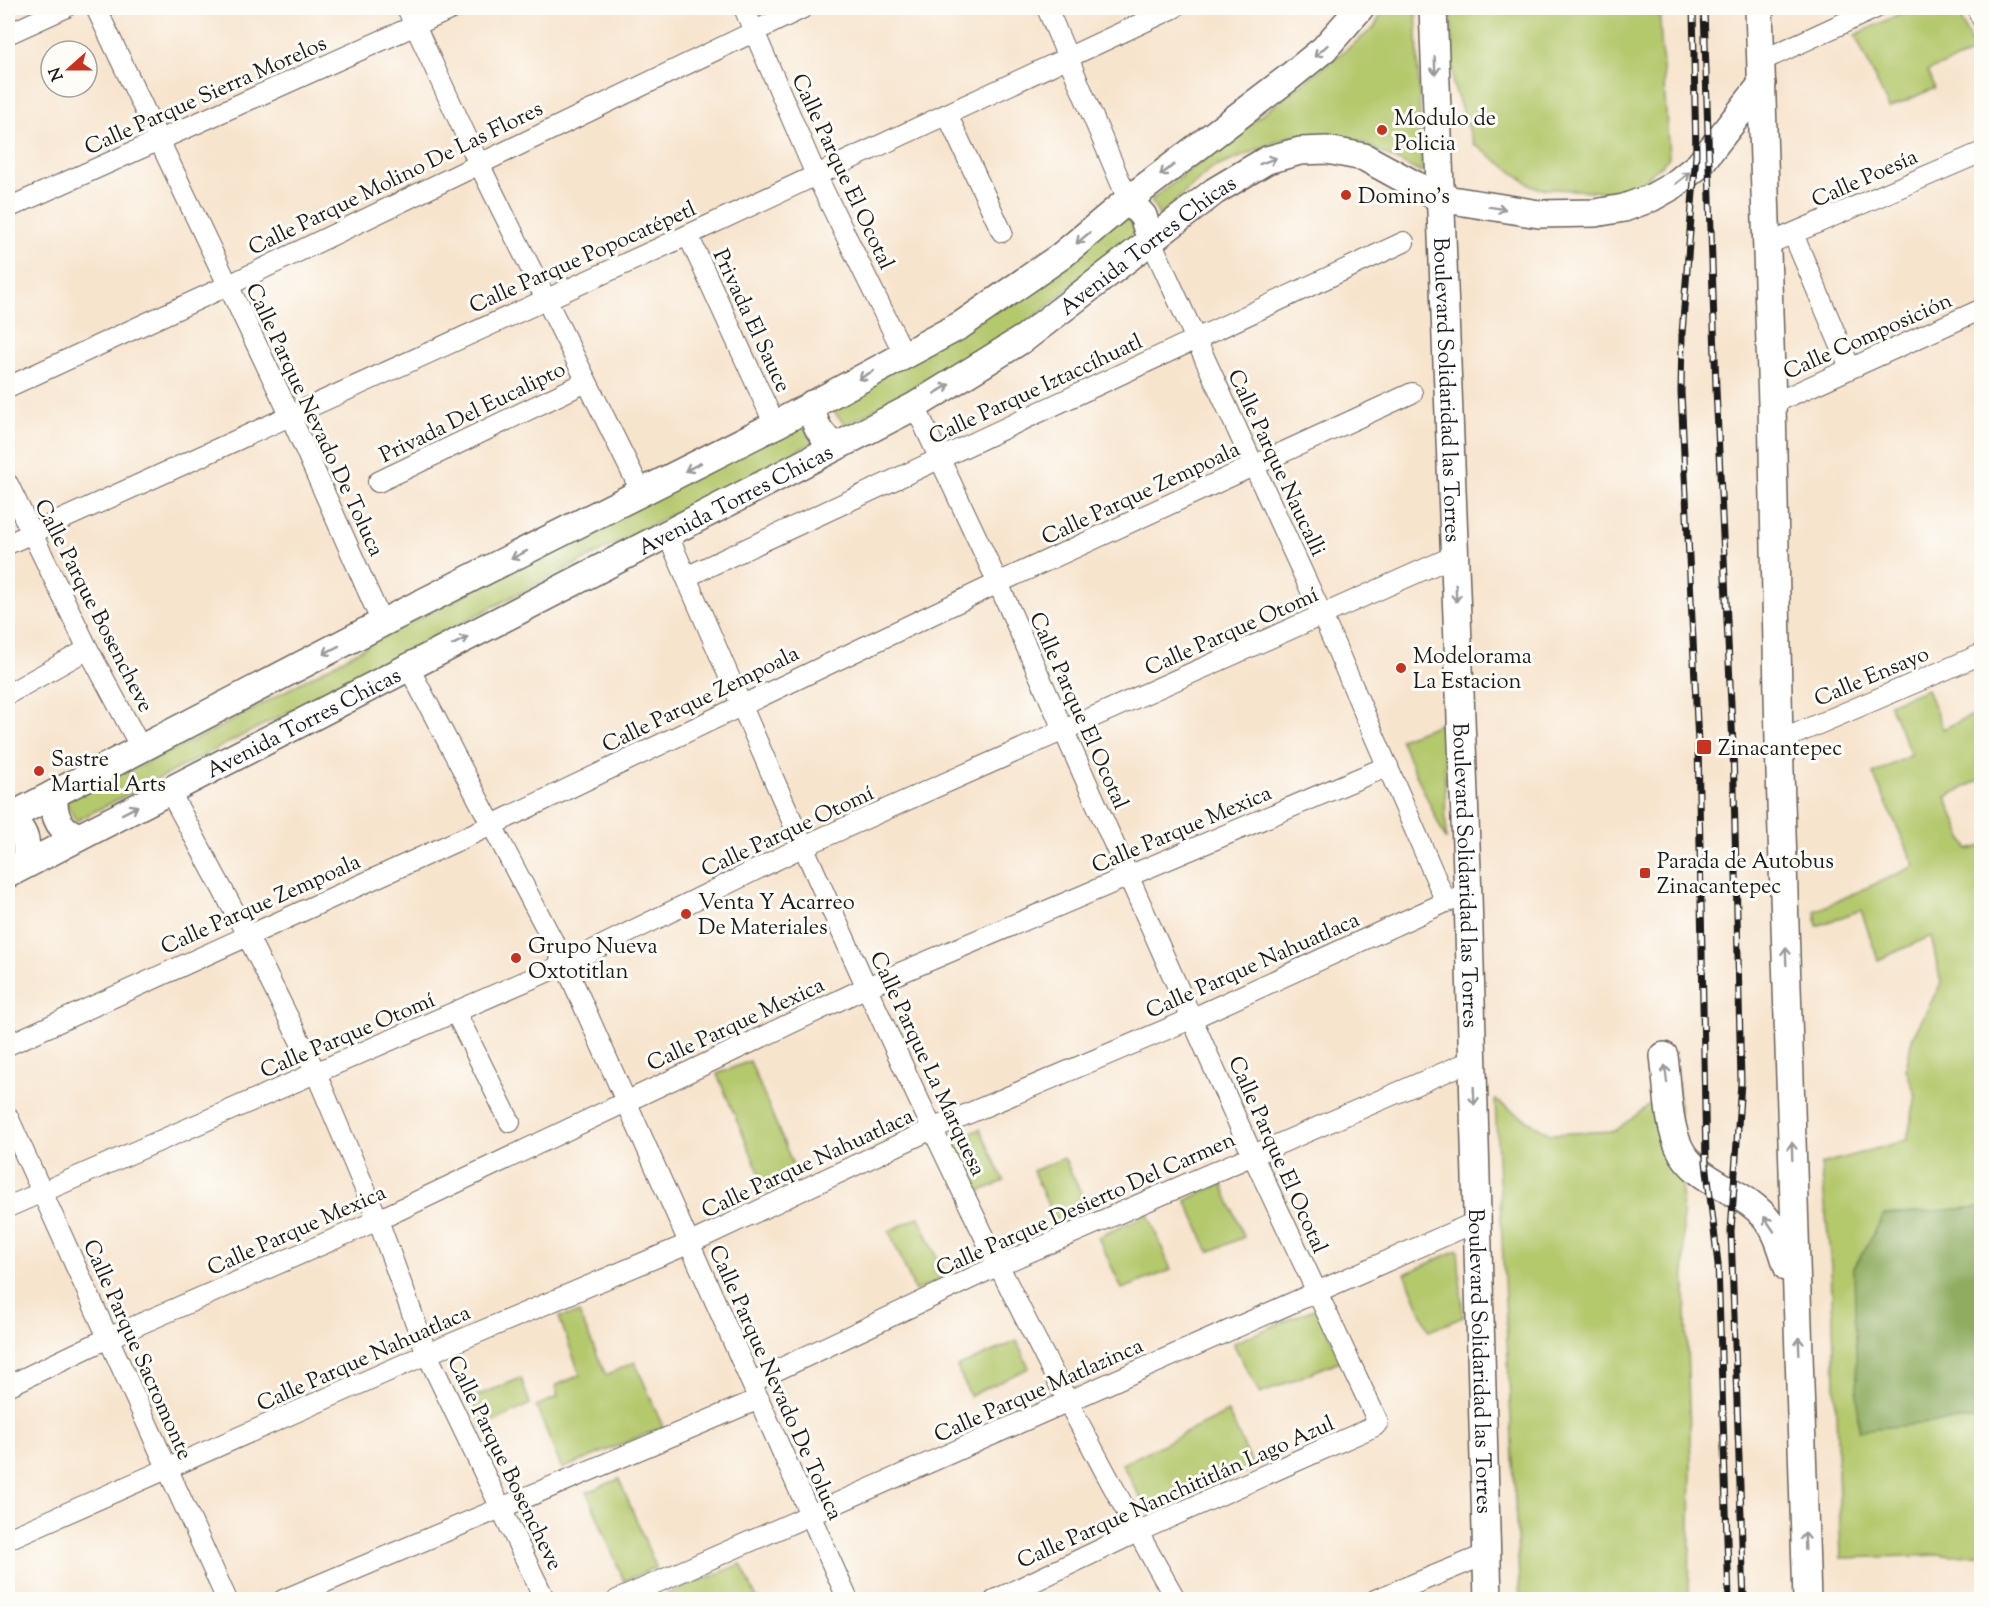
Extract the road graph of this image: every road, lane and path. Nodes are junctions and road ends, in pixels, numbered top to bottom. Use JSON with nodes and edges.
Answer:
{"nodes":[{"id":1,"x":66,"y":8,"type":"edge"},
{"id":2,"x":96,"y":8,"type":"edge"},
{"id":3,"x":454,"y":8,"type":"edge"},
{"id":4,"x":744,"y":8,"type":"edge"},
{"id":5,"x":803,"y":8,"type":"edge"},
{"id":6,"x":1047,"y":8,"type":"edge"},
{"id":7,"x":1174,"y":8,"type":"edge"},
{"id":8,"x":1360,"y":8,"type":"edge"},
{"id":9,"x":1433,"y":8,"type":"edge"},
{"id":10,"x":1760,"y":8,"type":"edge"},
{"id":11,"x":1876,"y":8,"type":"edge"},
{"id":12,"x":1977,"y":8,"type":"edge"},
{"id":13,"x":411,"y":16,"type":"edge"},
{"id":14,"x":1982,"y":19,"type":"edge"},
{"id":15,"x":753,"y":29,"type":"junction"},
{"id":16,"x":8,"y":34,"type":"edge"},
{"id":17,"x":1069,"y":56,"type":"junction"},
{"id":18,"x":1762,"y":73,"type":"junction"},
{"id":19,"x":947,"y":114,"type":"junction"},
{"id":20,"x":160,"y":141,"type":"junction"},
{"id":21,"x":1982,"y":152,"type":"edge"},
{"id":22,"x":479,"y":164,"type":"junction"},
{"id":23,"x":816,"y":175,"type":"junction"},
{"id":24,"x":1439,"y":198,"type":"junction"},
{"id":25,"x":1128,"y":200,"type":"junction"},
{"id":26,"x":8,"y":208,"type":"edge"},
{"id":27,"x":1002,"y":232,"type":"dead end"},
{"id":28,"x":1793,"y":234,"type":"junction"},
{"id":29,"x":688,"y":235,"type":"junction"},
{"id":30,"x":1151,"y":241,"type":"junction"},
{"id":31,"x":1404,"y":242,"type":"dead end"},
{"id":32,"x":1766,"y":245,"type":"junction"},
{"id":33,"x":229,"y":285,"type":"junction"},
{"id":34,"x":546,"y":299,"type":"junction"},
{"id":35,"x":1982,"y":309,"type":"edge"},
{"id":36,"x":1196,"y":341,"type":"junction"},
{"id":37,"x":904,"y":354,"type":"junction"},
{"id":38,"x":1850,"y":368,"type":"junction"},
{"id":39,"x":586,"y":382,"type":"junction"},
{"id":40,"x":8,"y":387,"type":"edge"},
{"id":41,"x":1412,"y":393,"type":"dead end"},
{"id":42,"x":812,"y":404,"type":"junction"},
{"id":43,"x":1772,"y":404,"type":"junction"},
{"id":44,"x":915,"y":406,"type":"junction"},
{"id":45,"x":290,"y":415,"type":"junction"},
{"id":46,"x":775,"y":425,"type":"junction"},
{"id":47,"x":836,"y":446,"type":"junction"},
{"id":48,"x":941,"y":457,"type":"junction"},
{"id":49,"x":1254,"y":466,"type":"junction"},
{"id":50,"x":378,"y":482,"type":"dead end"},
{"id":51,"x":8,"y":484,"type":"edge"},
{"id":52,"x":642,"y":493,"type":"junction"},
{"id":53,"x":667,"y":533,"type":"junction"},
{"id":54,"x":31,"y":534,"type":"junction"},
{"id":55,"x":8,"y":544,"type":"edge"},
{"id":56,"x":1454,"y":556,"type":"junction"},
{"id":57,"x":686,"y":577,"type":"junction"},
{"id":58,"x":998,"y":583,"type":"junction"},
{"id":59,"x":1322,"y":615,"type":"junction"},
{"id":60,"x":382,"y":623,"type":"junction"},
{"id":61,"x":88,"y":649,"type":"junction"},
{"id":62,"x":1982,"y":654,"type":"edge"},
{"id":63,"x":408,"y":668,"type":"junction"},
{"id":64,"x":8,"y":694,"type":"edge"},
{"id":65,"x":742,"y":704,"type":"junction"},
{"id":66,"x":1063,"y":732,"type":"junction"},
{"id":67,"x":1779,"y":741,"type":"junction"},
{"id":68,"x":141,"y":748,"type":"junction"},
{"id":69,"x":1388,"y":766,"type":"junction"},
{"id":70,"x":169,"y":790,"type":"junction"},
{"id":71,"x":54,"y":794,"type":"junction"},
{"id":72,"x":8,"y":820,"type":"edge"},
{"id":73,"x":492,"y":825,"type":"junction"},
{"id":74,"x":78,"y":836,"type":"junction"},
{"id":75,"x":804,"y":846,"type":"junction"},
{"id":76,"x":16,"y":869,"type":"edge"},
{"id":77,"x":1128,"y":877,"type":"junction"},
{"id":78,"x":1457,"y":899,"type":"junction"},
{"id":79,"x":247,"y":935,"type":"junction"},
{"id":80,"x":565,"y":964,"type":"junction"},
{"id":81,"x":867,"y":987,"type":"junction"},
{"id":82,"x":456,"y":1013,"type":"junction"},
{"id":83,"x":1191,"y":1018,"type":"junction"},
{"id":84,"x":8,"y":1045,"type":"edge"},
{"id":85,"x":1664,"y":1056,"type":"dead end"},
{"id":86,"x":1473,"y":1060,"type":"junction"},
{"id":87,"x":316,"y":1072,"type":"junction"},
{"id":88,"x":627,"y":1100,"type":"junction"},
{"id":89,"x":8,"y":1117,"type":"edge"},
{"id":90,"x":510,"y":1122,"type":"dead end"},
{"id":91,"x":932,"y":1129,"type":"junction"},
{"id":92,"x":1252,"y":1154,"type":"junction"},
{"id":93,"x":42,"y":1193,"type":"junction"},
{"id":94,"x":8,"y":1207,"type":"edge"},
{"id":95,"x":378,"y":1220,"type":"junction"},
{"id":96,"x":1478,"y":1221,"type":"junction"},
{"id":97,"x":688,"y":1244,"type":"junction"},
{"id":98,"x":997,"y":1266,"type":"junction"},
{"id":99,"x":1315,"y":1292,"type":"junction"},
{"id":100,"x":1797,"y":1298,"type":"junction"},
{"id":101,"x":108,"y":1338,"type":"junction"},
{"id":102,"x":427,"y":1354,"type":"junction"},
{"id":103,"x":8,"y":1386,"type":"edge"},
{"id":104,"x":756,"y":1390,"type":"junction"},
{"id":105,"x":1067,"y":1403,"type":"junction"},
{"id":106,"x":1375,"y":1426,"type":"joint"},
{"id":107,"x":166,"y":1470,"type":"junction"},
{"id":108,"x":504,"y":1509,"type":"junction"},
{"id":109,"x":810,"y":1513,"type":"junction"},
{"id":110,"x":1137,"y":1532,"type":"junction"},
{"id":111,"x":8,"y":1539,"type":"edge"},
{"id":112,"x":1487,"y":1554,"type":"junction"},
{"id":113,"x":227,"y":1599,"type":"edge"},
{"id":114,"x":283,"y":1599,"type":"edge"},
{"id":115,"x":545,"y":1599,"type":"edge"},
{"id":116,"x":617,"y":1599,"type":"edge"},
{"id":117,"x":848,"y":1599,"type":"edge"},
{"id":118,"x":995,"y":1599,"type":"edge"},
{"id":119,"x":1176,"y":1599,"type":"edge"},
{"id":120,"x":1375,"y":1599,"type":"edge"},
{"id":121,"x":1488,"y":1599,"type":"edge"},
{"id":122,"x":1808,"y":1599,"type":"edge"}],
"edges":[{"from":1,"to":16,"type":"street"},
{"from":2,"to":20,"type":"street","name":"Calle Parque Nevado De Toluca"},
{"from":3,"to":13,"type":"street","name":"Calle Parque Sierra Morelos"},
{"from":4,"to":15,"type":"street","name":"Calle Parque El Ocotal"},
{"from":5,"to":15,"type":"street","name":"Calle Parque Molino De Las Flores"},
{"from":6,"to":17,"type":"street"},
{"from":7,"to":17,"type":"street","name":"Calle Parque Popocatépetl"},
{"from":8,"to":25,"type":"main road","name":"Avenida Torres Chicas","one_way":true},
{"from":9,"to":24,"type":"main road","name":"Boulevard Solidaridad las Torres","one_way":true},
{"from":10,"to":18,"type":"main road"},
{"from":11,"to":18,"type":"street"},
{"from":12,"to":14,"type":"street"},
{"from":13,"to":20,"type":"street","name":"Calle Parque Sierra Morelos"},
{"from":13,"to":22,"type":"street"},
{"from":15,"to":22,"type":"street","name":"Calle Parque Molino De Las Flores"},
{"from":15,"to":23,"type":"street","name":"Calle Parque El Ocotal"},
{"from":17,"to":19,"type":"street","name":"Calle Parque Popocatépetl"},
{"from":17,"to":25,"type":"street"},
{"from":24,"to":18,"type":"main road","name":"Avenida Torres Chicas","one_way":true},
{"from":18,"to":32,"type":"main road"},
{"from":19,"to":23,"type":"street","name":"Calle Parque Popocatépetl"},
{"from":19,"to":27,"type":"street"},
{"from":20,"to":26,"type":"street","name":"Calle Parque Sierra Morelos"},
{"from":20,"to":33,"type":"street","name":"Calle Parque Nevado De Toluca"},
{"from":21,"to":28,"type":"street","name":"Calle Poesía"},
{"from":22,"to":33,"type":"street","name":"Calle Parque Molino De Las Flores"},
{"from":22,"to":34,"type":"street"},
{"from":23,"to":29,"type":"street","name":"Calle Parque Popocatépetl"},
{"from":23,"to":37,"type":"street","name":"Calle Parque El Ocotal"},
{"from":30,"to":24,"type":"main road","name":"Avenida Torres Chicas","one_way":true},
{"from":24,"to":56,"type":"main road","name":"Boulevard Solidaridad las Torres"},
{"from":25,"to":30,"type":"main road"},
{"from":25,"to":37,"type":"main road","name":"Avenida Torres Chicas","one_way":true},
{"from":28,"to":32,"type":"street","name":"Calle Poesía"},
{"from":28,"to":38,"type":"street"},
{"from":29,"to":34,"type":"street","name":"Calle Parque Popocatépetl"},
{"from":29,"to":46,"type":"street","name":"Privada El Sauce"},
{"from":30,"to":36,"type":"street","name":"Calle Parque Naucalli"},
{"from":44,"to":30,"type":"main road","name":"Avenida Torres Chicas","one_way":true},
{"from":31,"to":36,"type":"street","name":"Calle Parque Iztaccíhuatl"},
{"from":32,"to":43,"type":"main road"},
{"from":33,"to":40,"type":"street","name":"Calle Parque Molino De Las Flores"},
{"from":33,"to":45,"type":"street","name":"Calle Parque Nevado De Toluca"},
{"from":34,"to":39,"type":"street"},
{"from":34,"to":45,"type":"street","name":"Calle Parque Popocatépetl"},
{"from":35,"to":38,"type":"street","name":"Calle Composición"},
{"from":36,"to":48,"type":"street","name":"Calle Parque Iztaccíhuatl"},
{"from":36,"to":49,"type":"street","name":"Calle Parque Naucalli"},
{"from":37,"to":42,"type":"main road","name":"Avenida Torres Chicas","one_way":true},
{"from":38,"to":43,"type":"street","name":"Calle Composición"},
{"from":39,"to":50,"type":"street","name":"Privada Del Eucalipto"},
{"from":39,"to":52,"type":"street"},
{"from":41,"to":49,"type":"street","name":"Calle Parque Zempoala"},
{"from":42,"to":46,"type":"main road","name":"Avenida Torres Chicas"},
{"from":42,"to":47,"type":"main road"},
{"from":43,"to":67,"type":"main road"},
{"from":44,"to":47,"type":"main road","name":"Avenida Torres Chicas"},
{"from":44,"to":48,"type":"street","name":"Calle Parque El Ocotal"},
{"from":45,"to":54,"type":"street","name":"Calle Parque Popocatépetl"},
{"from":45,"to":60,"type":"street","name":"Calle Parque Nevado De Toluca"},
{"from":46,"to":52,"type":"main road","name":"Avenida Torres Chicas","one_way":true},
{"from":47,"to":53,"type":"main road","name":"Avenida Torres Chicas"},
{"from":48,"to":57,"type":"street","name":"Calle Parque Iztaccíhuatl"},
{"from":48,"to":58,"type":"street","name":"Calle Parque El Ocotal"},
{"from":49,"to":58,"type":"street","name":"Calle Parque Zempoala"},
{"from":49,"to":59,"type":"street","name":"Calle Parque Naucalli"},
{"from":51,"to":54,"type":"street","name":"Calle Parque Bosencheve"},
{"from":52,"to":60,"type":"main road","name":"Avenida Torres Chicas","one_way":true},
{"from":53,"to":57,"type":"street","name":"Calle Parque La Marquesa"},
{"from":63,"to":53,"type":"main road","name":"Avenida Torres Chicas","one_way":true},
{"from":54,"to":55,"type":"street","name":"Calle Parque Popocatépetl"},
{"from":54,"to":61,"type":"street","name":"Calle Parque Bosencheve"},
{"from":56,"to":59,"type":"street","name":"Calle Parque Otomí"},
{"from":56,"to":78,"type":"main road","name":"Boulevard Solidaridad las Torres","one_way":true},
{"from":57,"to":65,"type":"street","name":"Calle Parque La Marquesa"},
{"from":58,"to":65,"type":"street","name":"Calle Parque Zempoala"},
{"from":58,"to":66,"type":"street","name":"Calle Parque El Ocotal"},
{"from":59,"to":66,"type":"street","name":"Calle Parque Otomí"},
{"from":59,"to":69,"type":"street","name":"Calle Parque Naucalli"},
{"from":60,"to":68,"type":"main road","name":"Avenida Torres Chicas","one_way":true},
{"from":61,"to":64,"type":"street"},
{"from":61,"to":68,"type":"street","name":"Calle Parque Bosencheve"},
{"from":62,"to":67,"type":"street","name":"Calle Ensayo"},
{"from":63,"to":70,"type":"main road","name":"Avenida Torres Chicas"},
{"from":63,"to":73,"type":"street","name":"Calle Parque Nevado De Toluca"},
{"from":65,"to":73,"type":"street","name":"Calle Parque Zempoala"},
{"from":65,"to":75,"type":"street","name":"Calle Parque La Marquesa"},
{"from":66,"to":75,"type":"street","name":"Calle Parque Otomí"},
{"from":66,"to":77,"type":"street","name":"Calle Parque El Ocotal"},
{"from":100,"to":67,"type":"main road","one_way":true},
{"from":68,"to":71,"type":"main road","name":"Avenida Torres Chicas"},
{"from":69,"to":77,"type":"street","name":"Calle Parque Mexica"},
{"from":69,"to":78,"type":"street","name":"Calle Parque Naucalli"},
{"from":74,"to":70,"type":"main road","name":"Avenida Torres Chicas","one_way":true},
{"from":70,"to":79,"type":"street","name":"Calle Parque Bosencheve"},
{"from":71,"to":72,"type":"main road","name":"Avenida Torres Chicas"},
{"from":71,"to":74,"type":"main road"},
{"from":72,"to":76,"type":"main road"},
{"from":73,"to":79,"type":"street","name":"Calle Parque Zempoala"},
{"from":73,"to":80,"type":"street","name":"Calle Parque Nevado De Toluca"},
{"from":74,"to":76,"type":"main road","name":"Avenida Torres Chicas"},
{"from":75,"to":80,"type":"street","name":"Calle Parque Otomí"},
{"from":75,"to":81,"type":"street","name":"Calle Parque La Marquesa"},
{"from":77,"to":81,"type":"street","name":"Calle Parque Mexica"},
{"from":77,"to":83,"type":"street","name":"Calle Parque El Ocotal"},
{"from":78,"to":83,"type":"street","name":"Calle Parque Nahuatlaca"},
{"from":78,"to":86,"type":"main road","name":"Boulevard Solidaridad las Torres"},
{"from":79,"to":84,"type":"street","name":"Calle Parque Zempoala"},
{"from":79,"to":87,"type":"street","name":"Calle Parque Bosencheve"},
{"from":80,"to":82,"type":"street","name":"Calle Parque Otomí"},
{"from":80,"to":88,"type":"street","name":"Calle Parque Nevado De Toluca"},
{"from":81,"to":88,"type":"street","name":"Calle Parque Mexica"},
{"from":81,"to":91,"type":"street","name":"Calle Parque La Marquesa"},
{"from":82,"to":87,"type":"street","name":"Calle Parque Otomí"},
{"from":82,"to":90,"type":"street"},
{"from":83,"to":91,"type":"street","name":"Calle Parque Nahuatlaca"},
{"from":83,"to":92,"type":"street","name":"Calle Parque El Ocotal"},
{"from":100,"to":85,"type":"main road","one_way":true},
{"from":86,"to":92,"type":"street","name":"Calle Parque Desierto Del Carmen"},
{"from":86,"to":96,"type":"main road","name":"Boulevard Solidaridad las Torres","one_way":true},
{"from":87,"to":93,"type":"street","name":"Calle Parque Otomí"},
{"from":87,"to":95,"type":"street","name":"Calle Parque Bosencheve"},
{"from":88,"to":95,"type":"street","name":"Calle Parque Mexica"},
{"from":88,"to":97,"type":"street","name":"Calle Parque Nevado De Toluca"},
{"from":89,"to":93,"type":"street","name":"Calle Parque Sacromonte"},
{"from":91,"to":97,"type":"street","name":"Calle Parque Nahuatlaca"},
{"from":91,"to":98,"type":"street","name":"Calle Parque La Marquesa"},
{"from":92,"to":98,"type":"street","name":"Calle Parque Desierto Del Carmen"},
{"from":92,"to":99,"type":"street","name":"Calle Parque El Ocotal"},
{"from":93,"to":94,"type":"street","name":"Calle Parque Otomí"},
{"from":93,"to":101,"type":"street","name":"Calle Parque Sacromonte"},
{"from":95,"to":101,"type":"street","name":"Calle Parque Mexica"},
{"from":95,"to":102,"type":"street","name":"Calle Parque Bosencheve"},
{"from":96,"to":99,"type":"street","name":"Calle Parque Matlazinca"},
{"from":96,"to":112,"type":"main road","name":"Boulevard Solidaridad las Torres"},
{"from":97,"to":102,"type":"street","name":"Calle Parque Nahuatlaca"},
{"from":97,"to":104,"type":"street","name":"Calle Parque Nevado De Toluca"},
{"from":98,"to":104,"type":"street","name":"Calle Parque Desierto Del Carmen"},
{"from":98,"to":105,"type":"street","name":"Calle Parque La Marquesa"},
{"from":99,"to":105,"type":"street","name":"Calle Parque Matlazinca"},
{"from":99,"to":106,"type":"street","name":"Calle Parque El Ocotal"},
{"from":122,"to":100,"type":"main road","one_way":true},
{"from":101,"to":103,"type":"street","name":"Calle Parque Mexica"},
{"from":101,"to":107,"type":"street","name":"Calle Parque Sacromonte"},
{"from":102,"to":107,"type":"street","name":"Calle Parque Nahuatlaca"},
{"from":102,"to":108,"type":"street","name":"Calle Parque Bosencheve"},
{"from":104,"to":108,"type":"street","name":"Calle Parque Desierto Del Carmen"},
{"from":104,"to":109,"type":"street","name":"Calle Parque Nevado De Toluca"},
{"from":105,"to":109,"type":"street","name":"Calle Parque Matlazinca"},
{"from":105,"to":110,"type":"street","name":"Calle Parque La Marquesa"},
{"from":106,"to":110,"type":"street","name":"Calle Parque Nanchititlán Lago Azul"},
{"from":107,"to":111,"type":"street","name":"Calle Parque Nahuatlaca"},
{"from":107,"to":113,"type":"street","name":"Calle Parque Sacromonte"},
{"from":108,"to":114,"type":"street","name":"Calle Parque Desierto Del Carmen"},
{"from":108,"to":115,"type":"street","name":"Calle Parque Bosencheve"},
{"from":109,"to":116,"type":"street","name":"Calle Parque Matlazinca"},
{"from":109,"to":117,"type":"street","name":"Calle Parque Nevado De Toluca"},
{"from":110,"to":118,"type":"street","name":"Calle Parque Nanchititlán Lago Azul"},
{"from":110,"to":119,"type":"street","name":"Calle Parque La Marquesa"},
{"from":112,"to":120,"type":"street"},
{"from":112,"to":121,"type":"main road","name":"Boulevard Solidaridad las Torres"}]}
